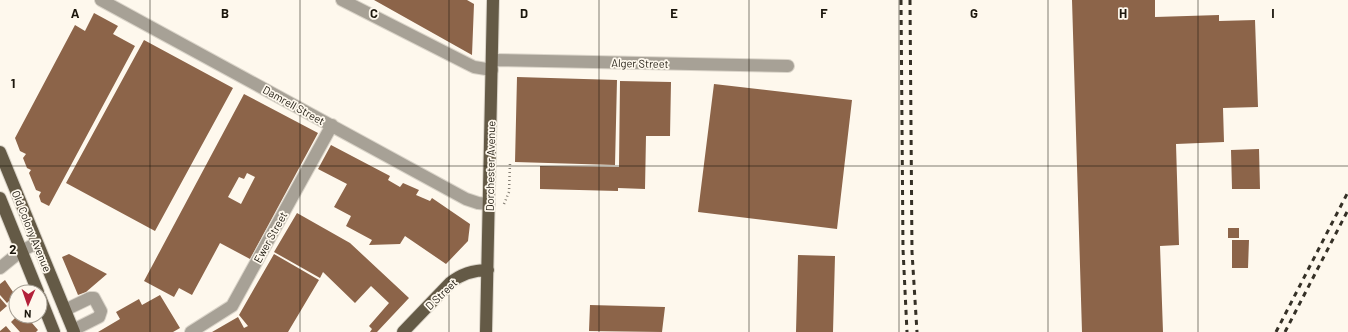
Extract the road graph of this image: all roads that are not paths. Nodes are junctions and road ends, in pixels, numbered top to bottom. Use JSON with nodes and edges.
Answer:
{"nodes":[{"id":1,"x":101,"y":0,"type":"edge"},
{"id":2,"x":342,"y":0,"type":"edge"},
{"id":3,"x":493,"y":0,"type":"edge"},
{"id":4,"x":492,"y":65,"type":"junction"},
{"id":5,"x":788,"y":66,"type":"dead end"},
{"id":6,"x":332,"y":125,"type":"junction"},
{"id":7,"x":0,"y":152,"type":"edge"},
{"id":8,"x":0,"y":198,"type":"edge"},
{"id":9,"x":489,"y":204,"type":"junction"},
{"id":10,"x":37,"y":243,"type":"junction"},
{"id":11,"x":21,"y":250,"type":"junction"},
{"id":12,"x":0,"y":268,"type":"edge"},
{"id":13,"x":488,"y":270,"type":"junction"},
{"id":14,"x":35,"y":284,"type":"edge"},
{"id":15,"x":65,"y":310,"type":"junction"},
{"id":16,"x":74,"y":331,"type":"edge"},
{"id":17,"x":191,"y":332,"type":"edge"},
{"id":18,"x":403,"y":332,"type":"edge"},
{"id":19,"x":486,"y":332,"type":"edge"}],
"edges":[{"from":1,"to":6,"type":"street","name":"Damrell Street"},
{"from":2,"to":4,"type":"street","name":"Alger Street"},
{"from":3,"to":4,"type":"main road","name":"Dorchester Avenue"},
{"from":4,"to":5,"type":"street","name":"Alger Street"},
{"from":4,"to":9,"type":"main road","name":"Dorchester Avenue"},
{"from":6,"to":9,"type":"street","name":"Damrell Street"},
{"from":6,"to":17,"type":"street","name":"Ewer Street"},
{"from":7,"to":10,"type":"main road","name":"Old Colony Avenue"},
{"from":8,"to":11,"type":"main road","name":"Old Colony Avenue"},
{"from":9,"to":13,"type":"main road","name":"Dorchester Avenue"},
{"from":10,"to":11,"type":"street"},
{"from":10,"to":15,"type":"main road","name":"Old Colony Avenue"},
{"from":11,"to":12,"type":"street"},
{"from":11,"to":14,"type":"main road","name":"Old Colony Avenue"},
{"from":13,"to":18,"type":"main road","name":"D Street"},
{"from":13,"to":19,"type":"main road","name":"Dorchester Avenue"},
{"from":15,"to":16,"type":"main road","name":"Old Colony Avenue"},
{"from":15,"to":16,"type":"street"}]}
